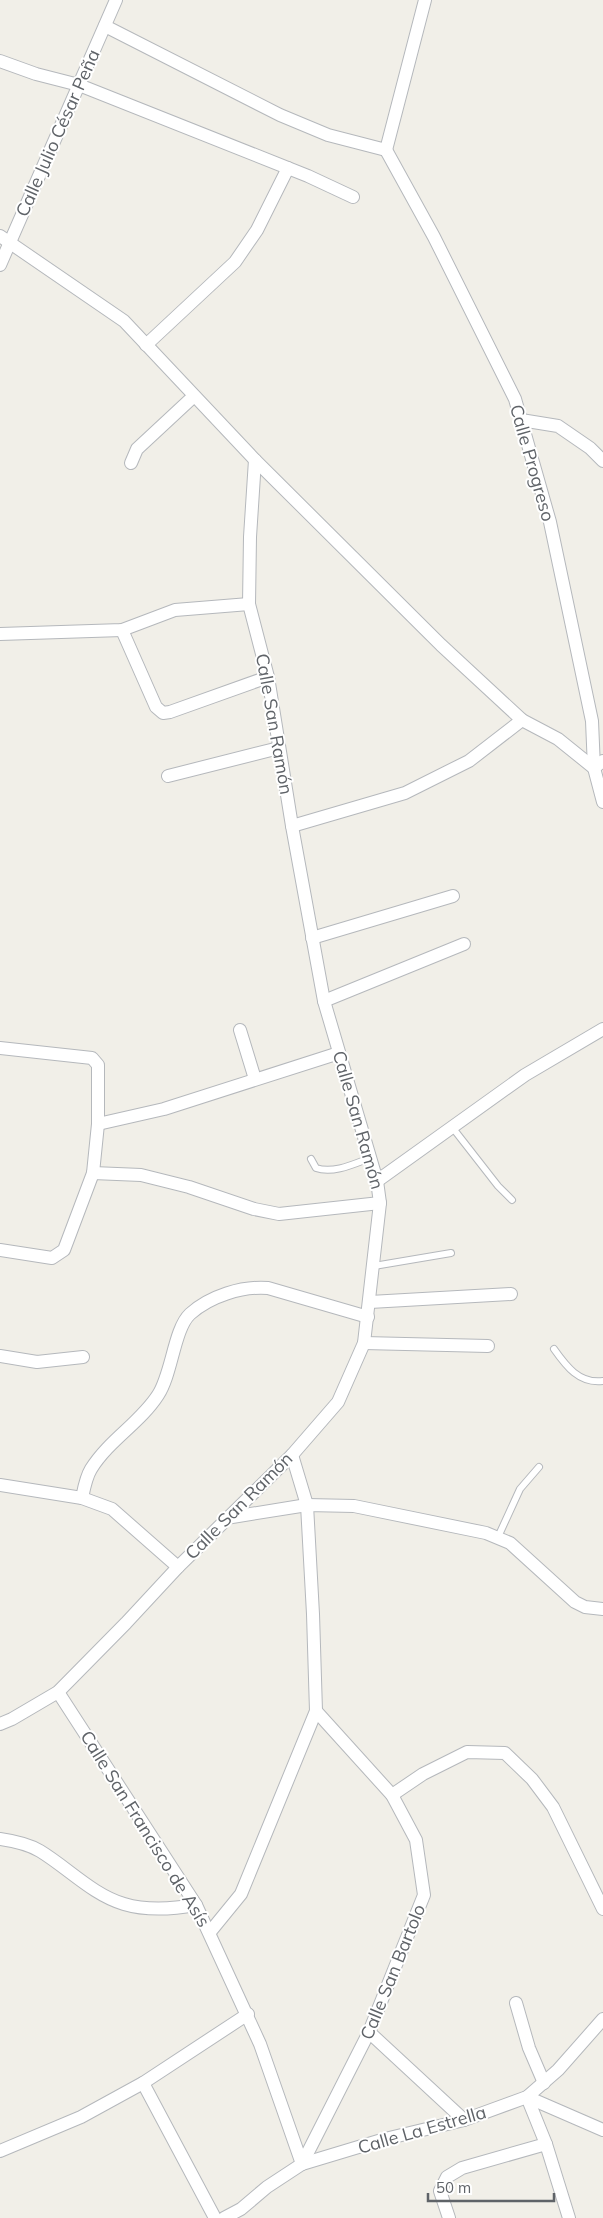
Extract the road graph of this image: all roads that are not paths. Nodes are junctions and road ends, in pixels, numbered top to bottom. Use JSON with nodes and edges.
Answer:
{"nodes":[{"id":1,"x":116,"y":0,"type":"edge"},
{"id":2,"x":425,"y":0,"type":"edge"},
{"id":3,"x":105,"y":26,"type":"junction"},
{"id":4,"x":0,"y":61,"type":"edge"},
{"id":5,"x":79,"y":85,"type":"junction"},
{"id":6,"x":386,"y":150,"type":"junction"},
{"id":7,"x":288,"y":168,"type":"junction"},
{"id":8,"x":353,"y":197,"type":"dead end"},
{"id":9,"x":5,"y":239,"type":"edge"},
{"id":10,"x":0,"y":265,"type":"edge"},
{"id":11,"x":146,"y":345,"type":"junction"},
{"id":12,"x":194,"y":396,"type":"junction"},
{"id":13,"x":521,"y":420,"type":"junction"},
{"id":14,"x":254,"y":460,"type":"junction"},
{"id":15,"x":603,"y":461,"type":"edge"},
{"id":16,"x":131,"y":464,"type":"dead end"},
{"id":17,"x":249,"y":604,"type":"junction"},
{"id":18,"x":122,"y":630,"type":"junction"},
{"id":19,"x":0,"y":634,"type":"edge"},
{"id":20,"x":268,"y":677,"type":"junction"},
{"id":21,"x":522,"y":720,"type":"junction"},
{"id":22,"x":279,"y":748,"type":"junction"},
{"id":23,"x":598,"y":765,"type":"edge"},
{"id":24,"x":168,"y":776,"type":"dead end"},
{"id":25,"x":603,"y":802,"type":"edge"},
{"id":26,"x":292,"y":826,"type":"junction"},
{"id":27,"x":453,"y":896,"type":"dead end"},
{"id":28,"x":312,"y":938,"type":"junction"},
{"id":29,"x":464,"y":944,"type":"dead end"},
{"id":30,"x":324,"y":1002,"type":"junction"},
{"id":31,"x":603,"y":1029,"type":"edge"},
{"id":32,"x":240,"y":1030,"type":"dead end"},
{"id":33,"x":0,"y":1048,"type":"edge"},
{"id":34,"x":339,"y":1053,"type":"junction"},
{"id":35,"x":255,"y":1079,"type":"junction"},
{"id":36,"x":98,"y":1124,"type":"junction"},
{"id":37,"x":452,"y":1127,"type":"junction"},
{"id":38,"x":370,"y":1158,"type":"junction"},
{"id":39,"x":311,"y":1159,"type":"dead end"},
{"id":40,"x":93,"y":1173,"type":"junction"},
{"id":41,"x":377,"y":1181,"type":"junction"},
{"id":42,"x":512,"y":1200,"type":"dead end"},
{"id":43,"x":380,"y":1203,"type":"junction"},
{"id":44,"x":0,"y":1250,"type":"edge"},
{"id":45,"x":451,"y":1253,"type":"dead end"},
{"id":46,"x":374,"y":1266,"type":"junction"},
{"id":47,"x":511,"y":1294,"type":"dead end"},
{"id":48,"x":370,"y":1302,"type":"junction"},
{"id":49,"x":368,"y":1317,"type":"junction"},
{"id":50,"x":364,"y":1343,"type":"junction"},
{"id":51,"x":488,"y":1346,"type":"dead end"},
{"id":52,"x":554,"y":1349,"type":"dead end"},
{"id":53,"x":0,"y":1356,"type":"edge"},
{"id":54,"x":83,"y":1357,"type":"dead end"},
{"id":55,"x":603,"y":1382,"type":"edge"},
{"id":56,"x":292,"y":1455,"type":"junction"},
{"id":57,"x":540,"y":1467,"type":"dead end"},
{"id":58,"x":0,"y":1485,"type":"edge"},
{"id":59,"x":82,"y":1498,"type":"junction"},
{"id":60,"x":307,"y":1504,"type":"junction"},
{"id":61,"x":226,"y":1518,"type":"junction"},
{"id":62,"x":498,"y":1537,"type":"junction"},
{"id":63,"x":178,"y":1567,"type":"junction"},
{"id":64,"x":603,"y":1608,"type":"edge"},
{"id":65,"x":58,"y":1692,"type":"junction"},
{"id":66,"x":316,"y":1711,"type":"junction"},
{"id":67,"x":0,"y":1724,"type":"edge"},
{"id":68,"x":392,"y":1795,"type":"junction"},
{"id":69,"x":0,"y":1839,"type":"edge"},
{"id":70,"x":196,"y":1905,"type":"junction"},
{"id":71,"x":603,"y":1910,"type":"edge"},
{"id":72,"x":210,"y":1932,"type":"junction"},
{"id":73,"x":516,"y":2003,"type":"dead end"},
{"id":74,"x":248,"y":2014,"type":"junction"},
{"id":75,"x":603,"y":2019,"type":"edge"},
{"id":76,"x":369,"y":2032,"type":"junction"},
{"id":77,"x":143,"y":2083,"type":"junction"},
{"id":78,"x":544,"y":2083,"type":"junction"},
{"id":79,"x":527,"y":2097,"type":"junction"},
{"id":80,"x":464,"y":2120,"type":"junction"},
{"id":81,"x":603,"y":2130,"type":"edge"},
{"id":82,"x":546,"y":2144,"type":"junction"},
{"id":83,"x":0,"y":2151,"type":"edge"},
{"id":84,"x":302,"y":2164,"type":"junction"},
{"id":85,"x":244,"y":2214,"type":"edge"},
{"id":86,"x":215,"y":2218,"type":"edge"},
{"id":87,"x":224,"y":2218,"type":"edge"},
{"id":88,"x":449,"y":2218,"type":"edge"},
{"id":89,"x":569,"y":2218,"type":"edge"}],
"edges":[{"from":1,"to":3,"type":"street","name":"Calle Julio César Peña"},
{"from":2,"to":6,"type":"street"},
{"from":3,"to":5,"type":"street","name":"Calle Julio César Peña"},
{"from":3,"to":6,"type":"street"},
{"from":4,"to":5,"type":"street"},
{"from":5,"to":7,"type":"street"},
{"from":5,"to":9,"type":"street","name":"Calle Julio César Peña"},
{"from":6,"to":13,"type":"street","name":"Calle Progreso"},
{"from":7,"to":8,"type":"street"},
{"from":7,"to":11,"type":"street"},
{"from":9,"to":10,"type":"street","name":"Calle Julio César Peña"},
{"from":9,"to":11,"type":"street"},
{"from":11,"to":12,"type":"street"},
{"from":12,"to":14,"type":"street"},
{"from":12,"to":16,"type":"street"},
{"from":13,"to":15,"type":"street"},
{"from":13,"to":23,"type":"street","name":"Calle Progreso"},
{"from":14,"to":17,"type":"street","name":"Calle San Ramón"},
{"from":14,"to":21,"type":"street"},
{"from":17,"to":18,"type":"street"},
{"from":17,"to":20,"type":"street","name":"Calle San Ramón"},
{"from":18,"to":19,"type":"street"},
{"from":18,"to":20,"type":"street"},
{"from":20,"to":22,"type":"street","name":"Calle San Ramón"},
{"from":21,"to":23,"type":"street"},
{"from":21,"to":26,"type":"street"},
{"from":22,"to":24,"type":"street"},
{"from":22,"to":26,"type":"street","name":"Calle San Ramón"},
{"from":23,"to":25,"type":"street","name":"Calle Progreso"},
{"from":26,"to":28,"type":"street","name":"Calle San Ramón"},
{"from":27,"to":28,"type":"street"},
{"from":28,"to":30,"type":"street","name":"Calle San Ramón"},
{"from":29,"to":30,"type":"street"},
{"from":30,"to":34,"type":"street","name":"Calle San Ramón"},
{"from":31,"to":37,"type":"street"},
{"from":32,"to":35,"type":"street"},
{"from":33,"to":36,"type":"street"},
{"from":34,"to":35,"type":"street"},
{"from":34,"to":38,"type":"street","name":"Calle San Ramón"},
{"from":35,"to":36,"type":"street"},
{"from":36,"to":40,"type":"street"},
{"from":37,"to":41,"type":"street"},
{"from":37,"to":42,"type":"lane"},
{"from":38,"to":39,"type":"lane"},
{"from":38,"to":41,"type":"street","name":"Calle San Ramón"},
{"from":40,"to":43,"type":"street"},
{"from":40,"to":44,"type":"street"},
{"from":41,"to":43,"type":"street","name":"Calle San Ramón"},
{"from":43,"to":46,"type":"street","name":"Calle San Ramón"},
{"from":45,"to":46,"type":"lane"},
{"from":46,"to":48,"type":"street","name":"Calle San Ramón"},
{"from":47,"to":48,"type":"street"},
{"from":48,"to":49,"type":"street","name":"Calle San Ramón"},
{"from":49,"to":50,"type":"street","name":"Calle San Ramón"},
{"from":49,"to":59,"type":"street"},
{"from":50,"to":51,"type":"street"},
{"from":50,"to":56,"type":"street","name":"Calle San Ramón"},
{"from":52,"to":55,"type":"lane"},
{"from":53,"to":54,"type":"street"},
{"from":56,"to":60,"type":"street"},
{"from":56,"to":61,"type":"street","name":"Calle San Ramón"},
{"from":57,"to":62,"type":"lane"},
{"from":58,"to":59,"type":"street"},
{"from":59,"to":63,"type":"street"},
{"from":60,"to":61,"type":"street"},
{"from":60,"to":62,"type":"street"},
{"from":60,"to":66,"type":"street"},
{"from":61,"to":63,"type":"street","name":"Calle San Ramón"},
{"from":62,"to":64,"type":"street"},
{"from":63,"to":65,"type":"street","name":"Calle San Ramón"},
{"from":65,"to":67,"type":"street","name":"Calle San Ramón"},
{"from":65,"to":70,"type":"street","name":"Calle San Francisco de Asís"},
{"from":66,"to":68,"type":"street","name":"Calle San Bartolo"},
{"from":66,"to":72,"type":"street"},
{"from":68,"to":71,"type":"street"},
{"from":68,"to":76,"type":"street","name":"Calle San Bartolo"},
{"from":69,"to":70,"type":"street"},
{"from":70,"to":72,"type":"street","name":"Calle San Francisco de Asís"},
{"from":72,"to":74,"type":"street","name":"Calle San Francisco de Asís"},
{"from":73,"to":78,"type":"street"},
{"from":74,"to":77,"type":"street"},
{"from":74,"to":84,"type":"street","name":"Calle San Francisco de Asís"},
{"from":75,"to":78,"type":"street","name":"Calle La Estrella"},
{"from":76,"to":80,"type":"street"},
{"from":76,"to":84,"type":"street","name":"Calle San Bartolo"},
{"from":77,"to":83,"type":"street"},
{"from":77,"to":86,"type":"street"},
{"from":78,"to":79,"type":"street","name":"Calle La Estrella"},
{"from":79,"to":80,"type":"street","name":"Calle La Estrella"},
{"from":79,"to":81,"type":"street"},
{"from":79,"to":82,"type":"street"},
{"from":80,"to":84,"type":"street","name":"Calle La Estrella"},
{"from":82,"to":88,"type":"street"},
{"from":82,"to":89,"type":"street"},
{"from":84,"to":85,"type":"street","name":"Calle La Estrella"},
{"from":85,"to":87,"type":"street","name":"Calle La Estrella"}]}
